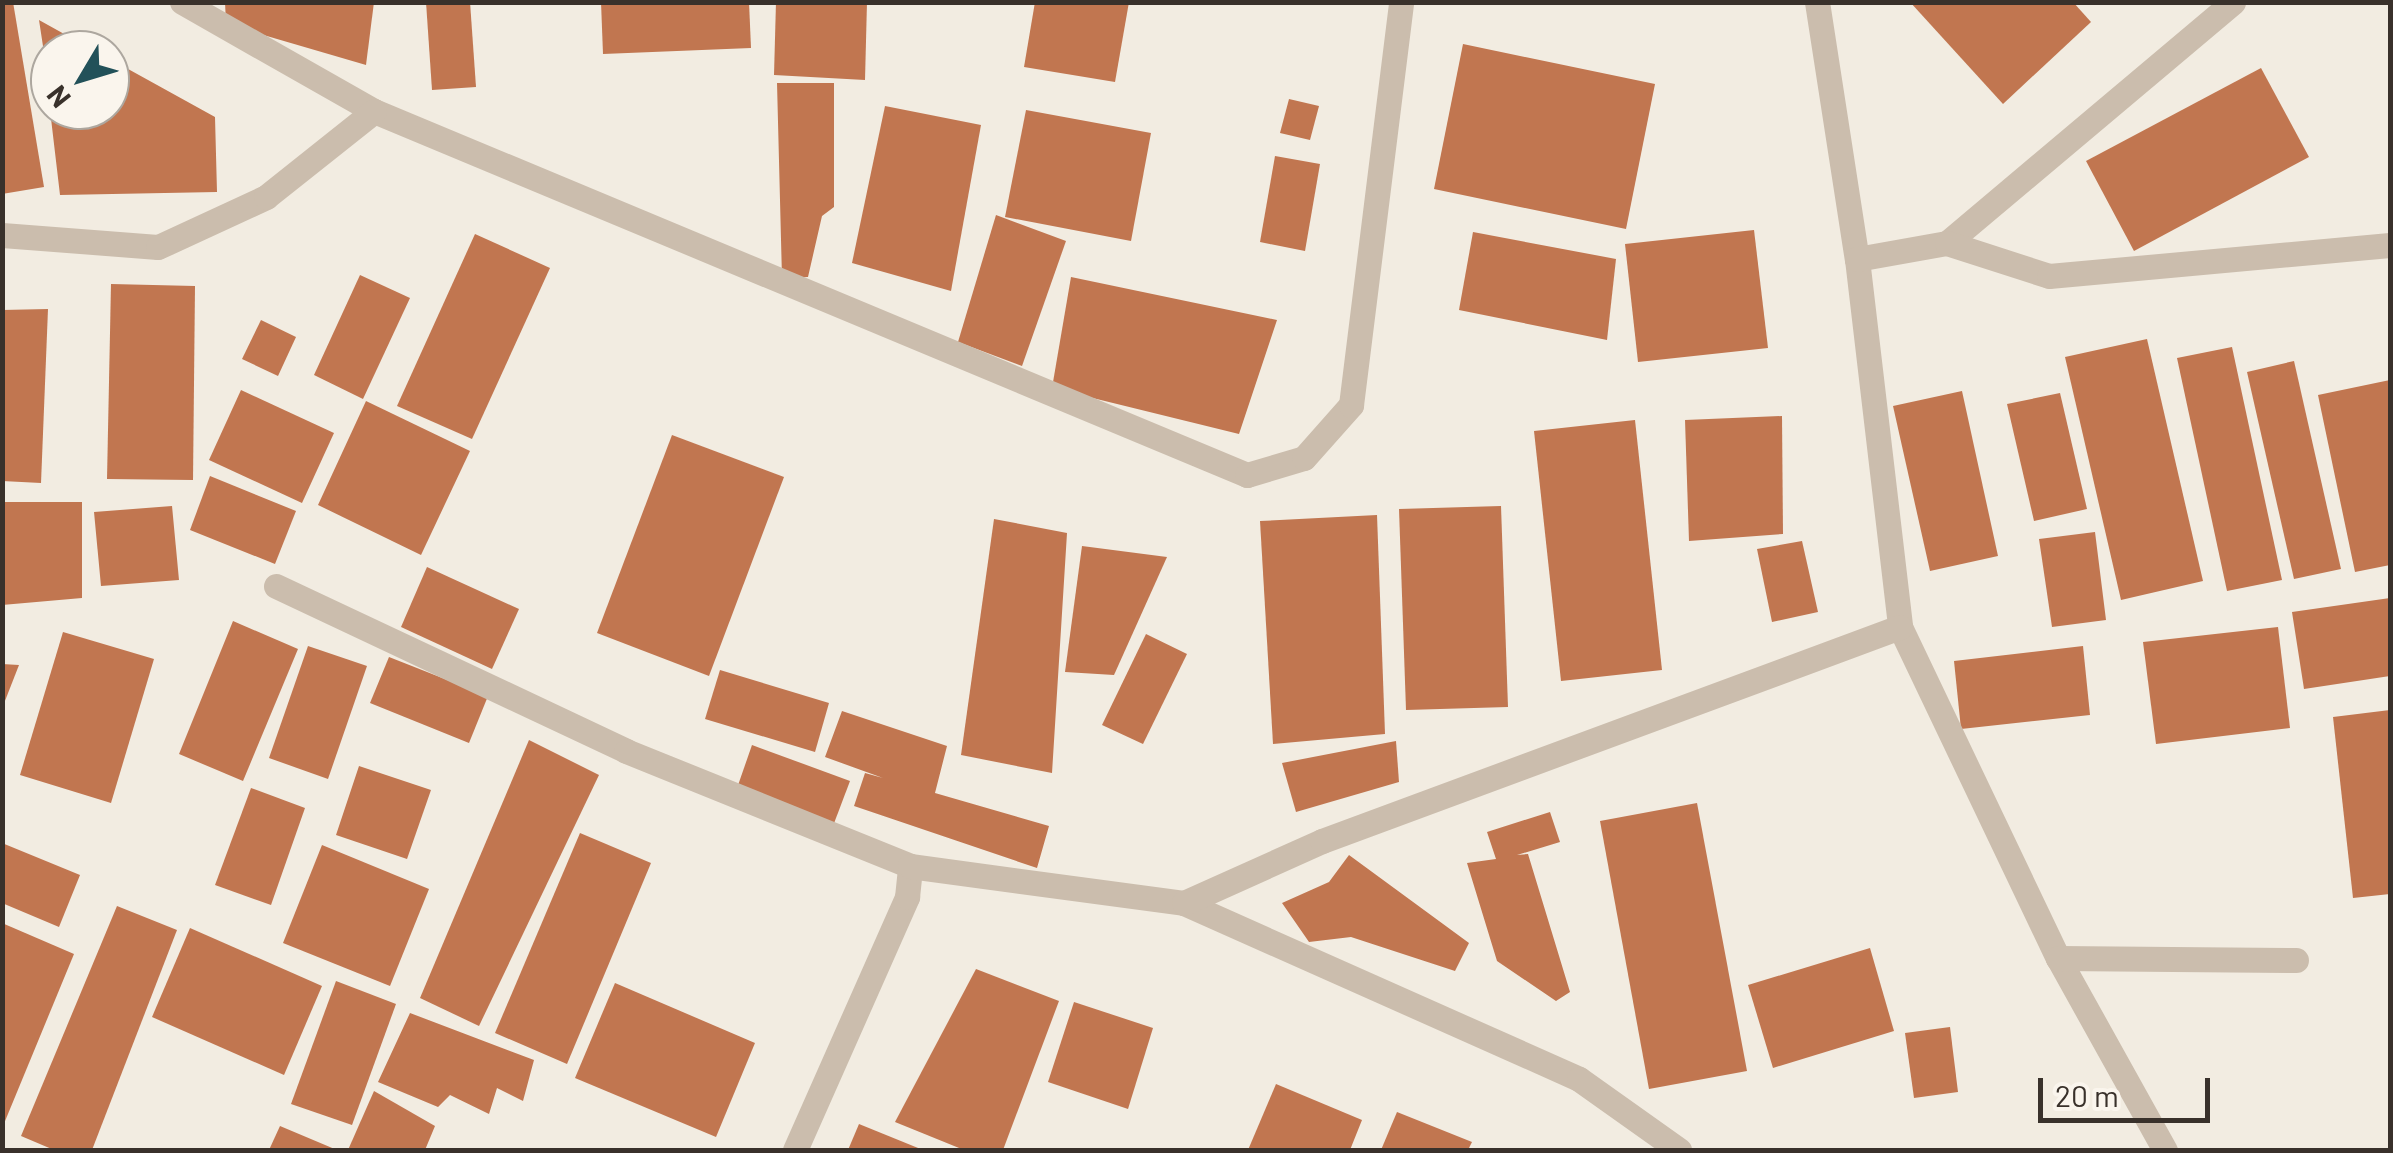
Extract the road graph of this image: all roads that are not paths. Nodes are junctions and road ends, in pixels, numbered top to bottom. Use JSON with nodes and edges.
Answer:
{"nodes":[{"id":1,"x":182,"y":2,"type":"edge"},
{"id":2,"x":1401,"y":2,"type":"edge"},
{"id":3,"x":1817,"y":2,"type":"edge"},
{"id":4,"x":2233,"y":2,"type":"edge"},
{"id":5,"x":374,"y":111,"type":"junction"},
{"id":6,"x":2,"y":235,"type":"edge"},
{"id":7,"x":1947,"y":243,"type":"junction"},
{"id":8,"x":2390,"y":245,"type":"edge"},
{"id":9,"x":1857,"y":259,"type":"junction"},
{"id":10,"x":276,"y":586,"type":"dead end"},
{"id":11,"x":1900,"y":627,"type":"junction"},
{"id":12,"x":910,"y":866,"type":"junction"},
{"id":13,"x":1184,"y":903,"type":"junction"},
{"id":14,"x":2058,"y":958,"type":"junction"},
{"id":15,"x":2296,"y":960,"type":"dead end"},
{"id":16,"x":796,"y":1150,"type":"edge"},
{"id":17,"x":1679,"y":1150,"type":"edge"},
{"id":18,"x":2165,"y":1150,"type":"edge"}],
"edges":[{"from":1,"to":5,"type":"street"},
{"from":2,"to":5,"type":"street"},
{"from":3,"to":9,"type":"street"},
{"from":4,"to":7,"type":"street"},
{"from":5,"to":6,"type":"street"},
{"from":7,"to":8,"type":"street"},
{"from":7,"to":9,"type":"street"},
{"from":9,"to":11,"type":"street"},
{"from":10,"to":12,"type":"street"},
{"from":11,"to":13,"type":"street"},
{"from":11,"to":14,"type":"street"},
{"from":12,"to":13,"type":"street"},
{"from":12,"to":16,"type":"street"},
{"from":13,"to":17,"type":"street"},
{"from":14,"to":15,"type":"street"},
{"from":14,"to":18,"type":"street"}]}
